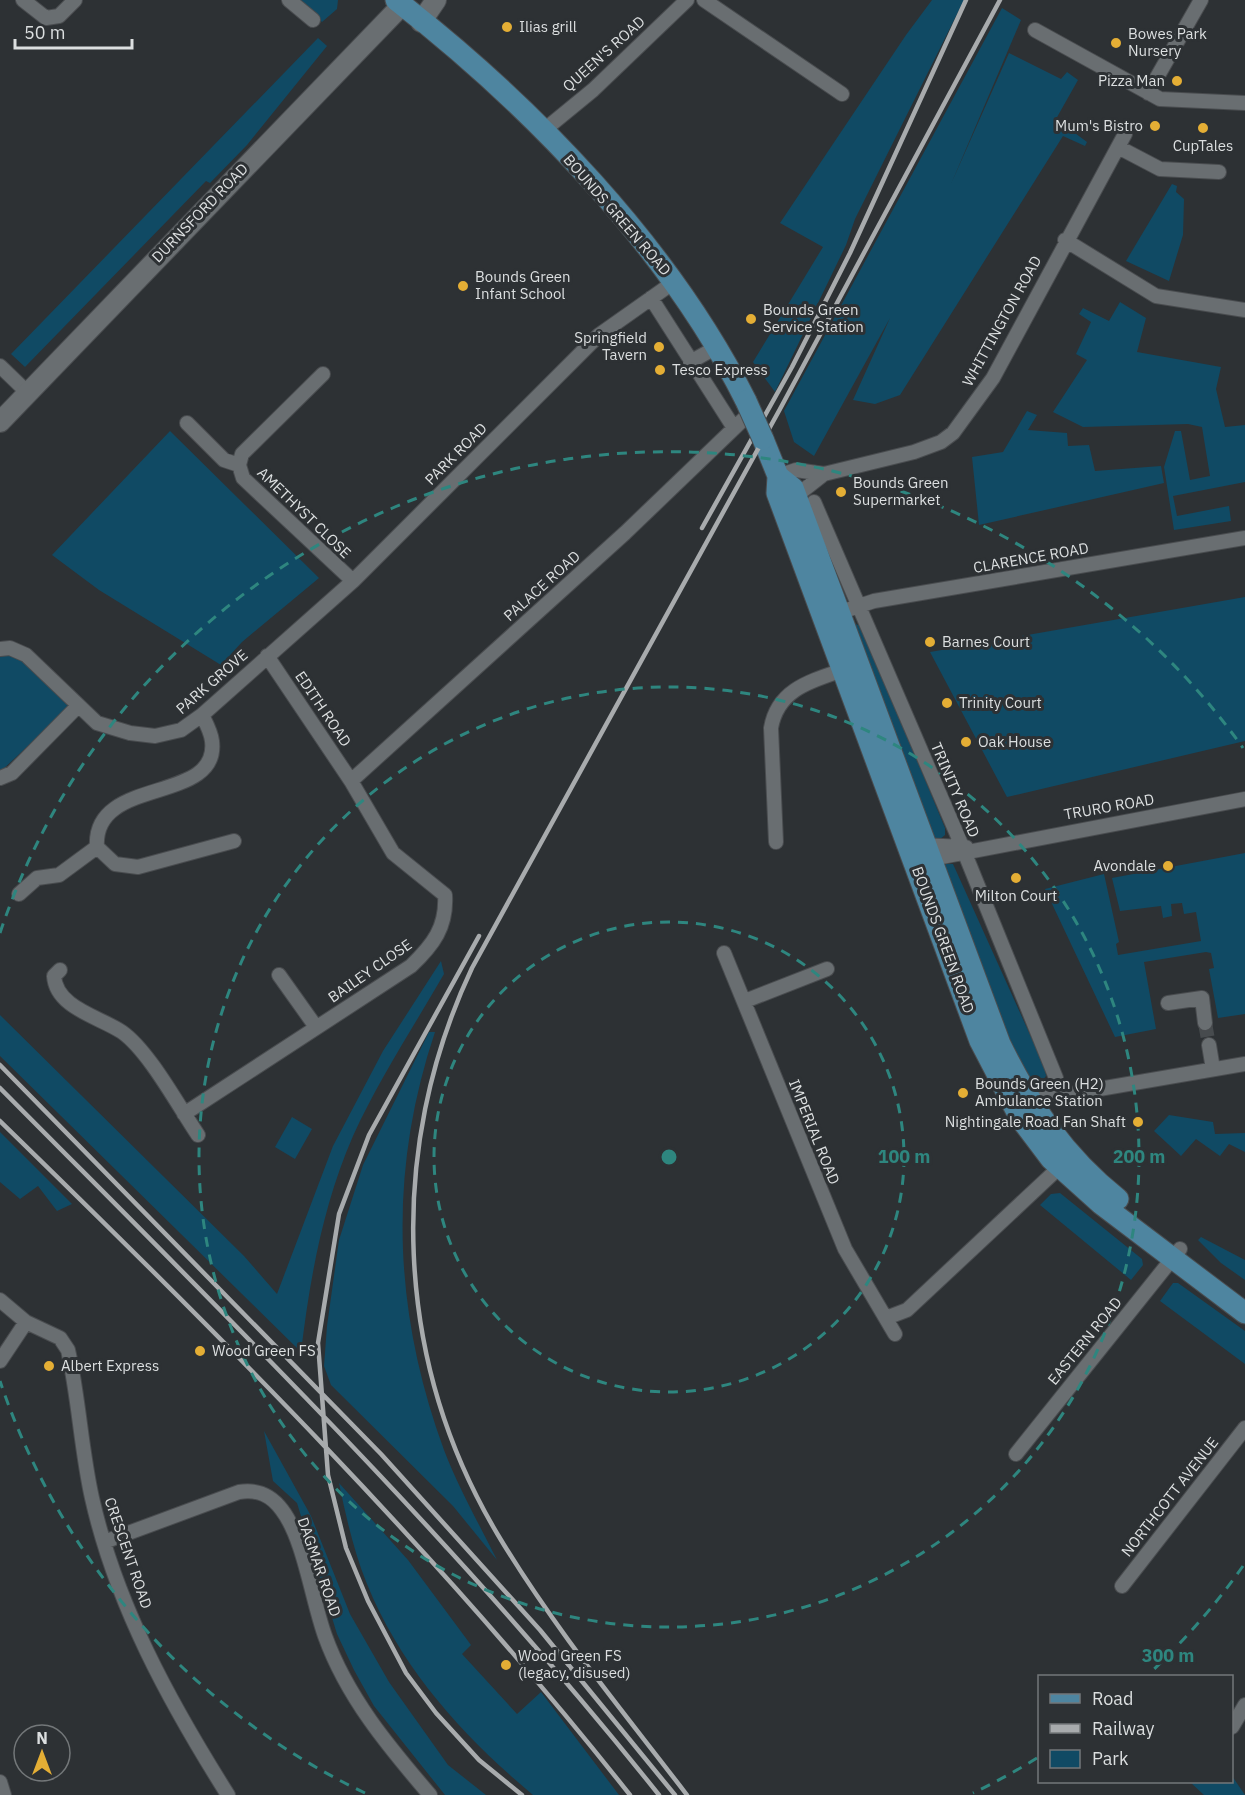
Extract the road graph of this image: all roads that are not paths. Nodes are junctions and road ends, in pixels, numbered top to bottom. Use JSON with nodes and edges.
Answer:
{"nodes":[{"id":1,"x":23,"y":0,"type":"edge"},
{"id":2,"x":75,"y":0,"type":"edge"},
{"id":3,"x":290,"y":0,"type":"edge"},
{"id":4,"x":436,"y":0,"type":"edge"},
{"id":5,"x":687,"y":0,"type":"edge"},
{"id":6,"x":704,"y":0,"type":"edge"},
{"id":7,"x":1201,"y":0,"type":"edge"},
{"id":8,"x":399,"y":2,"type":"edge"},
{"id":9,"x":313,"y":20,"type":"dead end"},
{"id":10,"x":421,"y":22,"type":"junction"},
{"id":11,"x":1035,"y":30,"type":"dead end"},
{"id":12,"x":1148,"y":93,"type":"junction"},
{"id":13,"x":843,"y":94,"type":"dead end"},
{"id":14,"x":1245,"y":103,"type":"edge"},
{"id":15,"x":543,"y":131,"type":"junction"},
{"id":16,"x":1125,"y":134,"type":"dead end"},
{"id":17,"x":1118,"y":147,"type":"junction"},
{"id":18,"x":1219,"y":172,"type":"dead end"},
{"id":19,"x":1065,"y":240,"type":"junction"},
{"id":20,"x":674,"y":282,"type":"junction"},
{"id":21,"x":651,"y":298,"type":"junction"},
{"id":22,"x":1245,"y":310,"type":"edge"},
{"id":23,"x":717,"y":347,"type":"junction"},
{"id":24,"x":690,"y":362,"type":"junction"},
{"id":25,"x":0,"y":366,"type":"edge"},
{"id":26,"x":323,"y":374,"type":"dead end"},
{"id":27,"x":28,"y":393,"type":"junction"},
{"id":28,"x":744,"y":415,"type":"junction"},
{"id":29,"x":0,"y":422,"type":"edge"},
{"id":30,"x":188,"y":423,"type":"dead end"},
{"id":31,"x":238,"y":465,"type":"junction"},
{"id":32,"x":776,"y":471,"type":"junction"},
{"id":33,"x":824,"y":474,"type":"junction"},
{"id":34,"x":805,"y":499,"type":"junction"},
{"id":35,"x":1245,"y":538,"type":"edge"},
{"id":36,"x":353,"y":581,"type":"junction"},
{"id":37,"x":841,"y":611,"type":"junction"},
{"id":38,"x":0,"y":649,"type":"edge"},
{"id":39,"x":267,"y":656,"type":"junction"},
{"id":40,"x":850,"y":668,"type":"junction"},
{"id":41,"x":78,"y":706,"type":"junction"},
{"id":42,"x":202,"y":715,"type":"junction"},
{"id":43,"x":0,"y":778,"type":"edge"},
{"id":44,"x":351,"y":781,"type":"junction"},
{"id":45,"x":1245,"y":799,"type":"edge"},
{"id":46,"x":234,"y":841,"type":"dead end"},
{"id":47,"x":776,"y":842,"type":"dead end"},
{"id":48,"x":97,"y":846,"type":"junction"},
{"id":49,"x":960,"y":848,"type":"junction"},
{"id":50,"x":919,"y":852,"type":"junction"},
{"id":51,"x":19,"y":894,"type":"dead end"},
{"id":52,"x":724,"y":953,"type":"dead end"},
{"id":53,"x":827,"y":969,"type":"dead end"},
{"id":54,"x":60,"y":970,"type":"dead end"},
{"id":55,"x":279,"y":975,"type":"dead end"},
{"id":56,"x":745,"y":1002,"type":"junction"},
{"id":57,"x":1168,"y":1003,"type":"dead end"},
{"id":58,"x":1205,"y":1023,"type":"tunnel mouth"},
{"id":59,"x":316,"y":1027,"type":"junction"},
{"id":60,"x":1209,"y":1045,"type":"tunnel mouth"},
{"id":61,"x":1245,"y":1064,"type":"edge"},
{"id":62,"x":1213,"y":1070,"type":"junction"},
{"id":63,"x":1015,"y":1093,"type":"junction"},
{"id":64,"x":1057,"y":1094,"type":"junction"},
{"id":65,"x":184,"y":1114,"type":"junction"},
{"id":66,"x":198,"y":1135,"type":"dead end"},
{"id":67,"x":1065,"y":1162,"type":"junction"},
{"id":68,"x":1176,"y":1253,"type":"junction"},
{"id":69,"x":1245,"y":1297,"type":"edge"},
{"id":70,"x":0,"y":1300,"type":"edge"},
{"id":71,"x":1245,"y":1313,"type":"edge"},
{"id":72,"x":886,"y":1318,"type":"junction"},
{"id":73,"x":27,"y":1322,"type":"junction"},
{"id":74,"x":895,"y":1334,"type":"dead end"},
{"id":75,"x":0,"y":1361,"type":"edge"},
{"id":76,"x":1245,"y":1428,"type":"edge"},
{"id":77,"x":1016,"y":1454,"type":"dead end"},
{"id":78,"x":104,"y":1542,"type":"junction"},
{"id":79,"x":1122,"y":1586,"type":"dead end"},
{"id":80,"x":1245,"y":1705,"type":"edge"},
{"id":81,"x":1233,"y":1725,"type":"edge"},
{"id":82,"x":0,"y":1782,"type":"edge"},
{"id":83,"x":4,"y":1795,"type":"edge"},
{"id":84,"x":228,"y":1795,"type":"edge"},
{"id":85,"x":430,"y":1795,"type":"edge"}],
"edges":[{"from":1,"to":2,"type":"street"},
{"from":3,"to":9,"type":"street"},
{"from":4,"to":10,"type":"main road"},
{"from":5,"to":15,"type":"street","name":"QUEEN'S ROAD"},
{"from":6,"to":13,"type":"street"},
{"from":7,"to":12,"type":"street"},
{"from":8,"to":10,"type":"main road","name":"BOUNDS GREEN ROAD"},
{"from":8,"to":27,"type":"main road","name":"DURNSFORD ROAD"},
{"from":10,"to":15,"type":"main road","name":"BOUNDS GREEN ROAD"},
{"from":11,"to":12,"type":"street"},
{"from":12,"to":14,"type":"street"},
{"from":15,"to":20,"type":"main road","name":"BOUNDS GREEN ROAD"},
{"from":16,"to":17,"type":"street","name":"WHITTINGTON ROAD"},
{"from":17,"to":18,"type":"street"},
{"from":17,"to":19,"type":"street","name":"WHITTINGTON ROAD"},
{"from":19,"to":22,"type":"street"},
{"from":19,"to":33,"type":"street","name":"WHITTINGTON ROAD"},
{"from":20,"to":21,"type":"street","name":"PARK ROAD"},
{"from":20,"to":23,"type":"main road","name":"BOUNDS GREEN ROAD"},
{"from":21,"to":24,"type":"street"},
{"from":21,"to":36,"type":"street","name":"PARK ROAD"},
{"from":23,"to":24,"type":"street"},
{"from":23,"to":28,"type":"main road","name":"BOUNDS GREEN ROAD"},
{"from":24,"to":28,"type":"street"},
{"from":25,"to":27,"type":"street"},
{"from":26,"to":31,"type":"street","name":"AMETHYST CLOSE"},
{"from":27,"to":29,"type":"main road","name":"DURNSFORD ROAD"},
{"from":28,"to":32,"type":"main road","name":"BOUNDS GREEN ROAD","bridge":true},
{"from":28,"to":44,"type":"street","name":"PALACE ROAD"},
{"from":30,"to":31,"type":"street","name":"AMETHYST CLOSE"},
{"from":31,"to":36,"type":"street","name":"AMETHYST CLOSE"},
{"from":32,"to":33,"type":"street","name":"WHITTINGTON ROAD"},
{"from":32,"to":34,"type":"main road","name":"BOUNDS GREEN ROAD"},
{"from":32,"to":37,"type":"main road","name":"BOUNDS GREEN ROAD"},
{"from":33,"to":34,"type":"street","name":"WHITTINGTON ROAD"},
{"from":34,"to":37,"type":"main road","name":"BOUNDS GREEN ROAD"},
{"from":35,"to":37,"type":"street","name":"CLARENCE ROAD"},
{"from":36,"to":39,"type":"street","name":"PARK ROAD"},
{"from":37,"to":40,"type":"main road","name":"BOUNDS GREEN ROAD"},
{"from":37,"to":49,"type":"street","name":"TRINITY ROAD"},
{"from":38,"to":41,"type":"street","name":"PARK GROVE"},
{"from":39,"to":42,"type":"street","name":"PARK GROVE"},
{"from":39,"to":44,"type":"street","name":"EDITH ROAD"},
{"from":40,"to":47,"type":"street"},
{"from":40,"to":50,"type":"main road","name":"BOUNDS GREEN ROAD"},
{"from":41,"to":42,"type":"street","name":"PARK GROVE"},
{"from":41,"to":43,"type":"street"},
{"from":42,"to":48,"type":"street"},
{"from":44,"to":59,"type":"street","name":"BAILEY CLOSE"},
{"from":45,"to":49,"type":"street","name":"TRURO ROAD"},
{"from":46,"to":48,"type":"street"},
{"from":48,"to":51,"type":"street"},
{"from":49,"to":50,"type":"street","name":"TRURO ROAD"},
{"from":49,"to":64,"type":"street","name":"TRINITY ROAD"},
{"from":50,"to":63,"type":"main road","name":"BOUNDS GREEN ROAD"},
{"from":52,"to":56,"type":"street","name":"IMPERIAL ROAD"},
{"from":53,"to":56,"type":"street"},
{"from":54,"to":65,"type":"street"},
{"from":55,"to":59,"type":"street"},
{"from":56,"to":72,"type":"street","name":"IMPERIAL ROAD"},
{"from":57,"to":58,"type":"street"},
{"from":59,"to":65,"type":"street","name":"BAILEY CLOSE"},
{"from":60,"to":62,"type":"street"},
{"from":61,"to":62,"type":"street"},
{"from":62,"to":64,"type":"street"},
{"from":63,"to":64,"type":"street"},
{"from":63,"to":67,"type":"main road","name":"BOUNDS GREEN ROAD"},
{"from":65,"to":66,"type":"street"},
{"from":67,"to":68,"type":"main road","name":"BOUNDS GREEN ROAD"},
{"from":67,"to":72,"type":"street"},
{"from":68,"to":69,"type":"main road","name":"BOUNDS GREEN ROAD"},
{"from":68,"to":71,"type":"main road","name":"BOUNDS GREEN ROAD"},
{"from":68,"to":77,"type":"street","name":"EASTERN ROAD"},
{"from":70,"to":73,"type":"street","name":"CRESCENT ROAD"},
{"from":72,"to":74,"type":"street","name":"IMPERIAL ROAD"},
{"from":73,"to":75,"type":"street"},
{"from":73,"to":78,"type":"street","name":"CRESCENT ROAD"},
{"from":76,"to":79,"type":"street","name":"NORTHCOTT AVENUE"},
{"from":78,"to":84,"type":"street","name":"CRESCENT ROAD"},
{"from":78,"to":85,"type":"street","name":"DAGMAR ROAD"},
{"from":80,"to":81,"type":"street"},
{"from":82,"to":83,"type":"street"}]}
